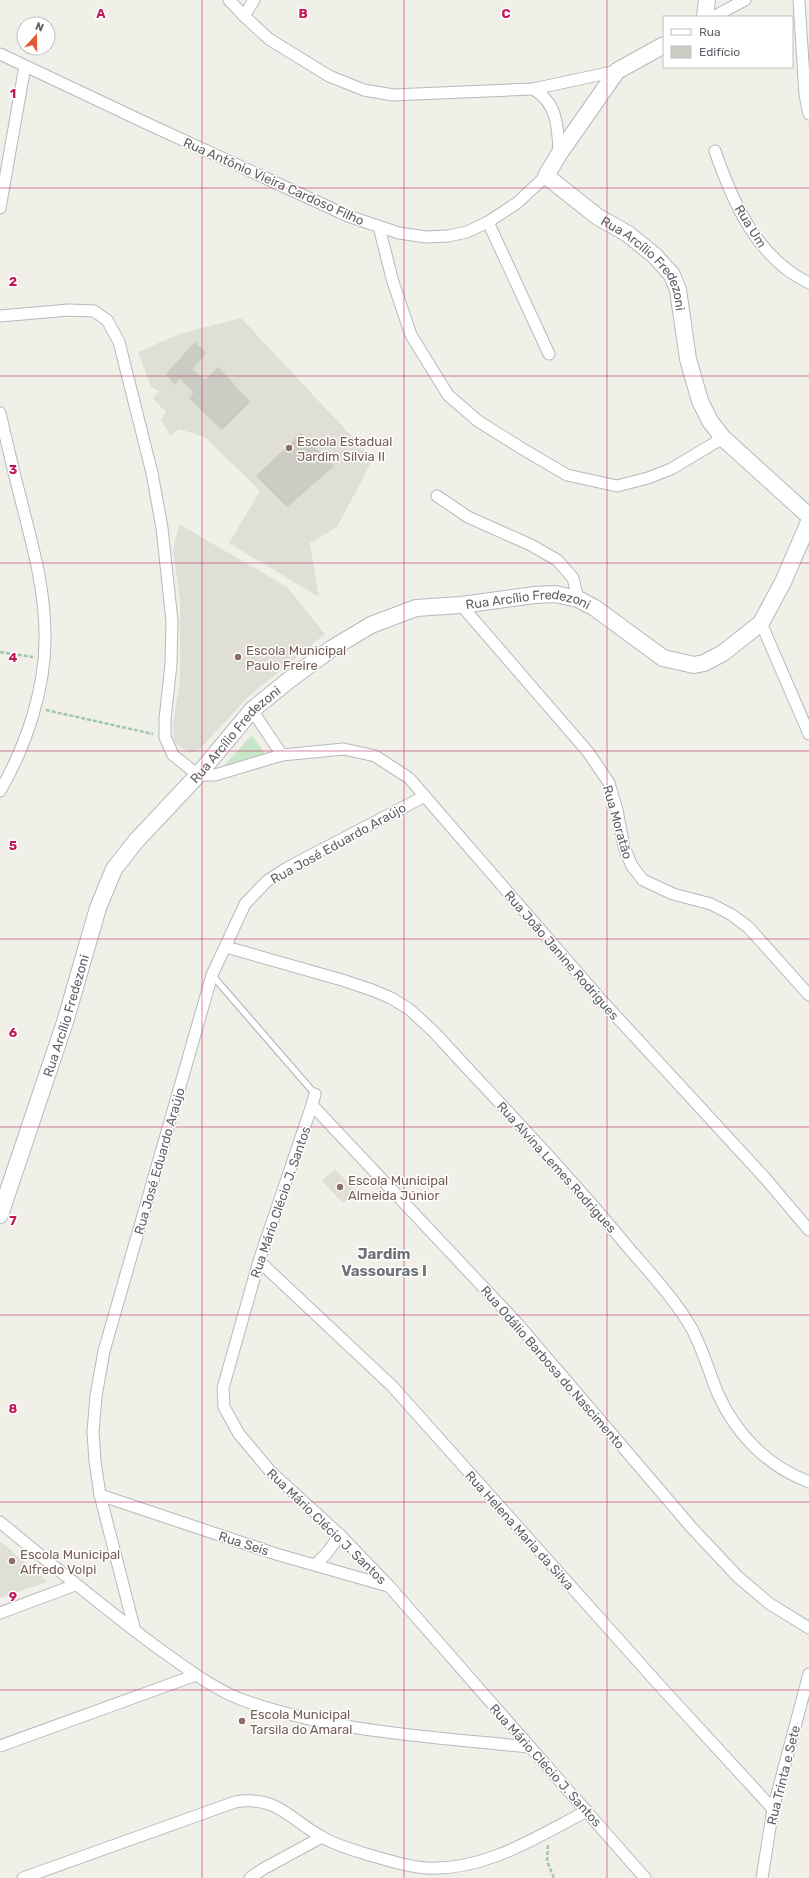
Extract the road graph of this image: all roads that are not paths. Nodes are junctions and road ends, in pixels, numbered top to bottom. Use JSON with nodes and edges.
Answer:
{"nodes":[{"id":1,"x":230,"y":0,"type":"edge"},
{"id":2,"x":254,"y":0,"type":"edge"},
{"id":3,"x":707,"y":0,"type":"edge"},
{"id":4,"x":745,"y":0,"type":"edge"},
{"id":5,"x":799,"y":0,"type":"edge"},
{"id":6,"x":244,"y":16,"type":"junction"},
{"id":7,"x":705,"y":16,"type":"edge"},
{"id":8,"x":715,"y":16,"type":"edge"},
{"id":9,"x":663,"y":45,"type":"edge"},
{"id":10,"x":0,"y":54,"type":"edge"},
{"id":11,"x":25,"y":66,"type":"junction"},
{"id":12,"x":617,"y":71,"type":"junction"},
{"id":13,"x":533,"y":89,"type":"junction"},
{"id":14,"x":809,"y":114,"type":"edge"},
{"id":15,"x":715,"y":151,"type":"dead end"},
{"id":16,"x":559,"y":154,"type":"junction"},
{"id":17,"x":546,"y":176,"type":"junction"},
{"id":18,"x":0,"y":208,"type":"edge"},
{"id":19,"x":488,"y":222,"type":"junction"},
{"id":20,"x":379,"y":227,"type":"junction"},
{"id":21,"x":809,"y":283,"type":"edge"},
{"id":22,"x":0,"y":316,"type":"edge"},
{"id":23,"x":549,"y":354,"type":"dead end"},
{"id":24,"x":0,"y":413,"type":"edge"},
{"id":25,"x":724,"y":438,"type":"junction"},
{"id":26,"x":438,"y":496,"type":"dead end"},
{"id":27,"x":809,"y":516,"type":"edge"},
{"id":28,"x":809,"y":522,"type":"edge"},
{"id":29,"x":578,"y":599,"type":"junction"},
{"id":30,"x":461,"y":605,"type":"junction"},
{"id":31,"x":761,"y":623,"type":"junction"},
{"id":32,"x":252,"y":710,"type":"junction"},
{"id":33,"x":809,"y":734,"type":"edge"},
{"id":34,"x":282,"y":755,"type":"junction"},
{"id":35,"x":198,"y":775,"type":"junction"},
{"id":36,"x":0,"y":791,"type":"edge"},
{"id":37,"x":425,"y":796,"type":"junction"},
{"id":38,"x":226,"y":947,"type":"junction"},
{"id":39,"x":212,"y":975,"type":"junction"},
{"id":40,"x":809,"y":995,"type":"edge"},
{"id":41,"x":315,"y":1094,"type":"joint"},
{"id":42,"x":312,"y":1105,"type":"junction"},
{"id":43,"x":0,"y":1214,"type":"edge"},
{"id":44,"x":809,"y":1230,"type":"edge"},
{"id":45,"x":259,"y":1261,"type":"junction"},
{"id":46,"x":809,"y":1482,"type":"edge"},
{"id":47,"x":100,"y":1495,"type":"junction"},
{"id":48,"x":0,"y":1522,"type":"edge"},
{"id":49,"x":340,"y":1535,"type":"junction"},
{"id":50,"x":315,"y":1565,"type":"junction"},
{"id":51,"x":75,"y":1585,"type":"junction"},
{"id":52,"x":389,"y":1586,"type":"junction"},
{"id":53,"x":0,"y":1613,"type":"edge"},
{"id":54,"x":809,"y":1628,"type":"edge"},
{"id":55,"x":135,"y":1631,"type":"junction"},
{"id":56,"x":809,"y":1674,"type":"edge"},
{"id":57,"x":196,"y":1675,"type":"junction"},
{"id":58,"x":0,"y":1746,"type":"edge"},
{"id":59,"x":528,"y":1746,"type":"junction"},
{"id":60,"x":773,"y":1810,"type":"junction"},
{"id":61,"x":587,"y":1811,"type":"junction"},
{"id":62,"x":322,"y":1837,"type":"junction"},
{"id":63,"x":23,"y":1878,"type":"edge"},
{"id":64,"x":250,"y":1878,"type":"edge"},
{"id":65,"x":645,"y":1878,"type":"edge"},
{"id":66,"x":762,"y":1878,"type":"edge"}],
"edges":[{"from":1,"to":6,"type":"street"},
{"from":2,"to":6,"type":"street"},
{"from":3,"to":7,"type":"street"},
{"from":4,"to":8,"type":"street"},
{"from":5,"to":14,"type":"street"},
{"from":6,"to":13,"type":"street"},
{"from":9,"to":12,"type":"street"},
{"from":10,"to":11,"type":"street","name":"Rua Antônio Vieira Cardoso Filho"},
{"from":11,"to":18,"type":"street"},
{"from":11,"to":20,"type":"street","name":"Rua Antônio Vieira Cardoso Filho"},
{"from":12,"to":13,"type":"street"},
{"from":12,"to":16,"type":"street"},
{"from":13,"to":16,"type":"street"},
{"from":15,"to":21,"type":"street","name":"Rua Um"},
{"from":16,"to":17,"type":"street"},
{"from":17,"to":19,"type":"street","name":"Rua Antônio Vieira Cardoso Filho"},
{"from":17,"to":25,"type":"street","name":"Rua Arcílio Fredezoni"},
{"from":19,"to":20,"type":"street","name":"Rua Antônio Vieira Cardoso Filho"},
{"from":19,"to":23,"type":"street"},
{"from":20,"to":25,"type":"street"},
{"from":22,"to":35,"type":"street"},
{"from":24,"to":36,"type":"street"},
{"from":25,"to":27,"type":"street","name":"Rua Arcílio Fredezoni"},
{"from":26,"to":29,"type":"street"},
{"from":28,"to":31,"type":"street","name":"Rua Arcílio Fredezoni"},
{"from":29,"to":30,"type":"street","name":"Rua Arcílio Fredezoni"},
{"from":29,"to":31,"type":"street","name":"Rua Arcílio Fredezoni"},
{"from":30,"to":32,"type":"street","name":"Rua Arcílio Fredezoni"},
{"from":30,"to":40,"type":"street","name":"Rua Moratão"},
{"from":31,"to":33,"type":"street"},
{"from":32,"to":34,"type":"street"},
{"from":32,"to":35,"type":"street","name":"Rua Arcílio Fredezoni"},
{"from":34,"to":35,"type":"street","name":"Rua João Janine Rodrigues"},
{"from":34,"to":37,"type":"street","name":"Rua João Janine Rodrigues"},
{"from":35,"to":43,"type":"street","name":"Rua Arcílio Fredezoni"},
{"from":37,"to":38,"type":"street","name":"Rua José Eduardo Araújo"},
{"from":37,"to":44,"type":"street","name":"Rua João Janine Rodrigues"},
{"from":38,"to":39,"type":"street","name":"Rua José Eduardo Araújo"},
{"from":38,"to":46,"type":"street","name":"Rua Alvina Lemes Rodrigues"},
{"from":39,"to":41,"type":"lane"},
{"from":39,"to":47,"type":"street","name":"Rua José Eduardo Araújo"},
{"from":41,"to":42,"type":"street"},
{"from":42,"to":45,"type":"street","name":"Rua Mário Clécio J. Santos"},
{"from":42,"to":54,"type":"street","name":"Rua Odálio Barbosa do Nascimento"},
{"from":45,"to":49,"type":"street","name":"Rua Mário Clécio J. Santos"},
{"from":45,"to":60,"type":"street","name":"Rua Helena Maria da Silva"},
{"from":47,"to":50,"type":"street","name":"Rua Seis"},
{"from":47,"to":55,"type":"street","name":"Rua José Eduardo Araújo"},
{"from":48,"to":51,"type":"street"},
{"from":49,"to":50,"type":"street"},
{"from":49,"to":52,"type":"street","name":"Rua Mário Clécio J. Santos"},
{"from":50,"to":52,"type":"street","name":"Rua Seis"},
{"from":51,"to":53,"type":"street"},
{"from":51,"to":55,"type":"street"},
{"from":52,"to":59,"type":"street","name":"Rua Mário Clécio J. Santos"},
{"from":55,"to":57,"type":"street"},
{"from":56,"to":60,"type":"street","name":"Rua Trinta e Sete"},
{"from":57,"to":58,"type":"street"},
{"from":57,"to":59,"type":"street"},
{"from":59,"to":61,"type":"street","name":"Rua Mário Clécio J. Santos"},
{"from":60,"to":66,"type":"street","name":"Rua Trinta e Sete"},
{"from":61,"to":62,"type":"street"},
{"from":61,"to":65,"type":"street","name":"Rua Mário Clécio J. Santos"},
{"from":62,"to":63,"type":"street"},
{"from":62,"to":64,"type":"street"}]}
